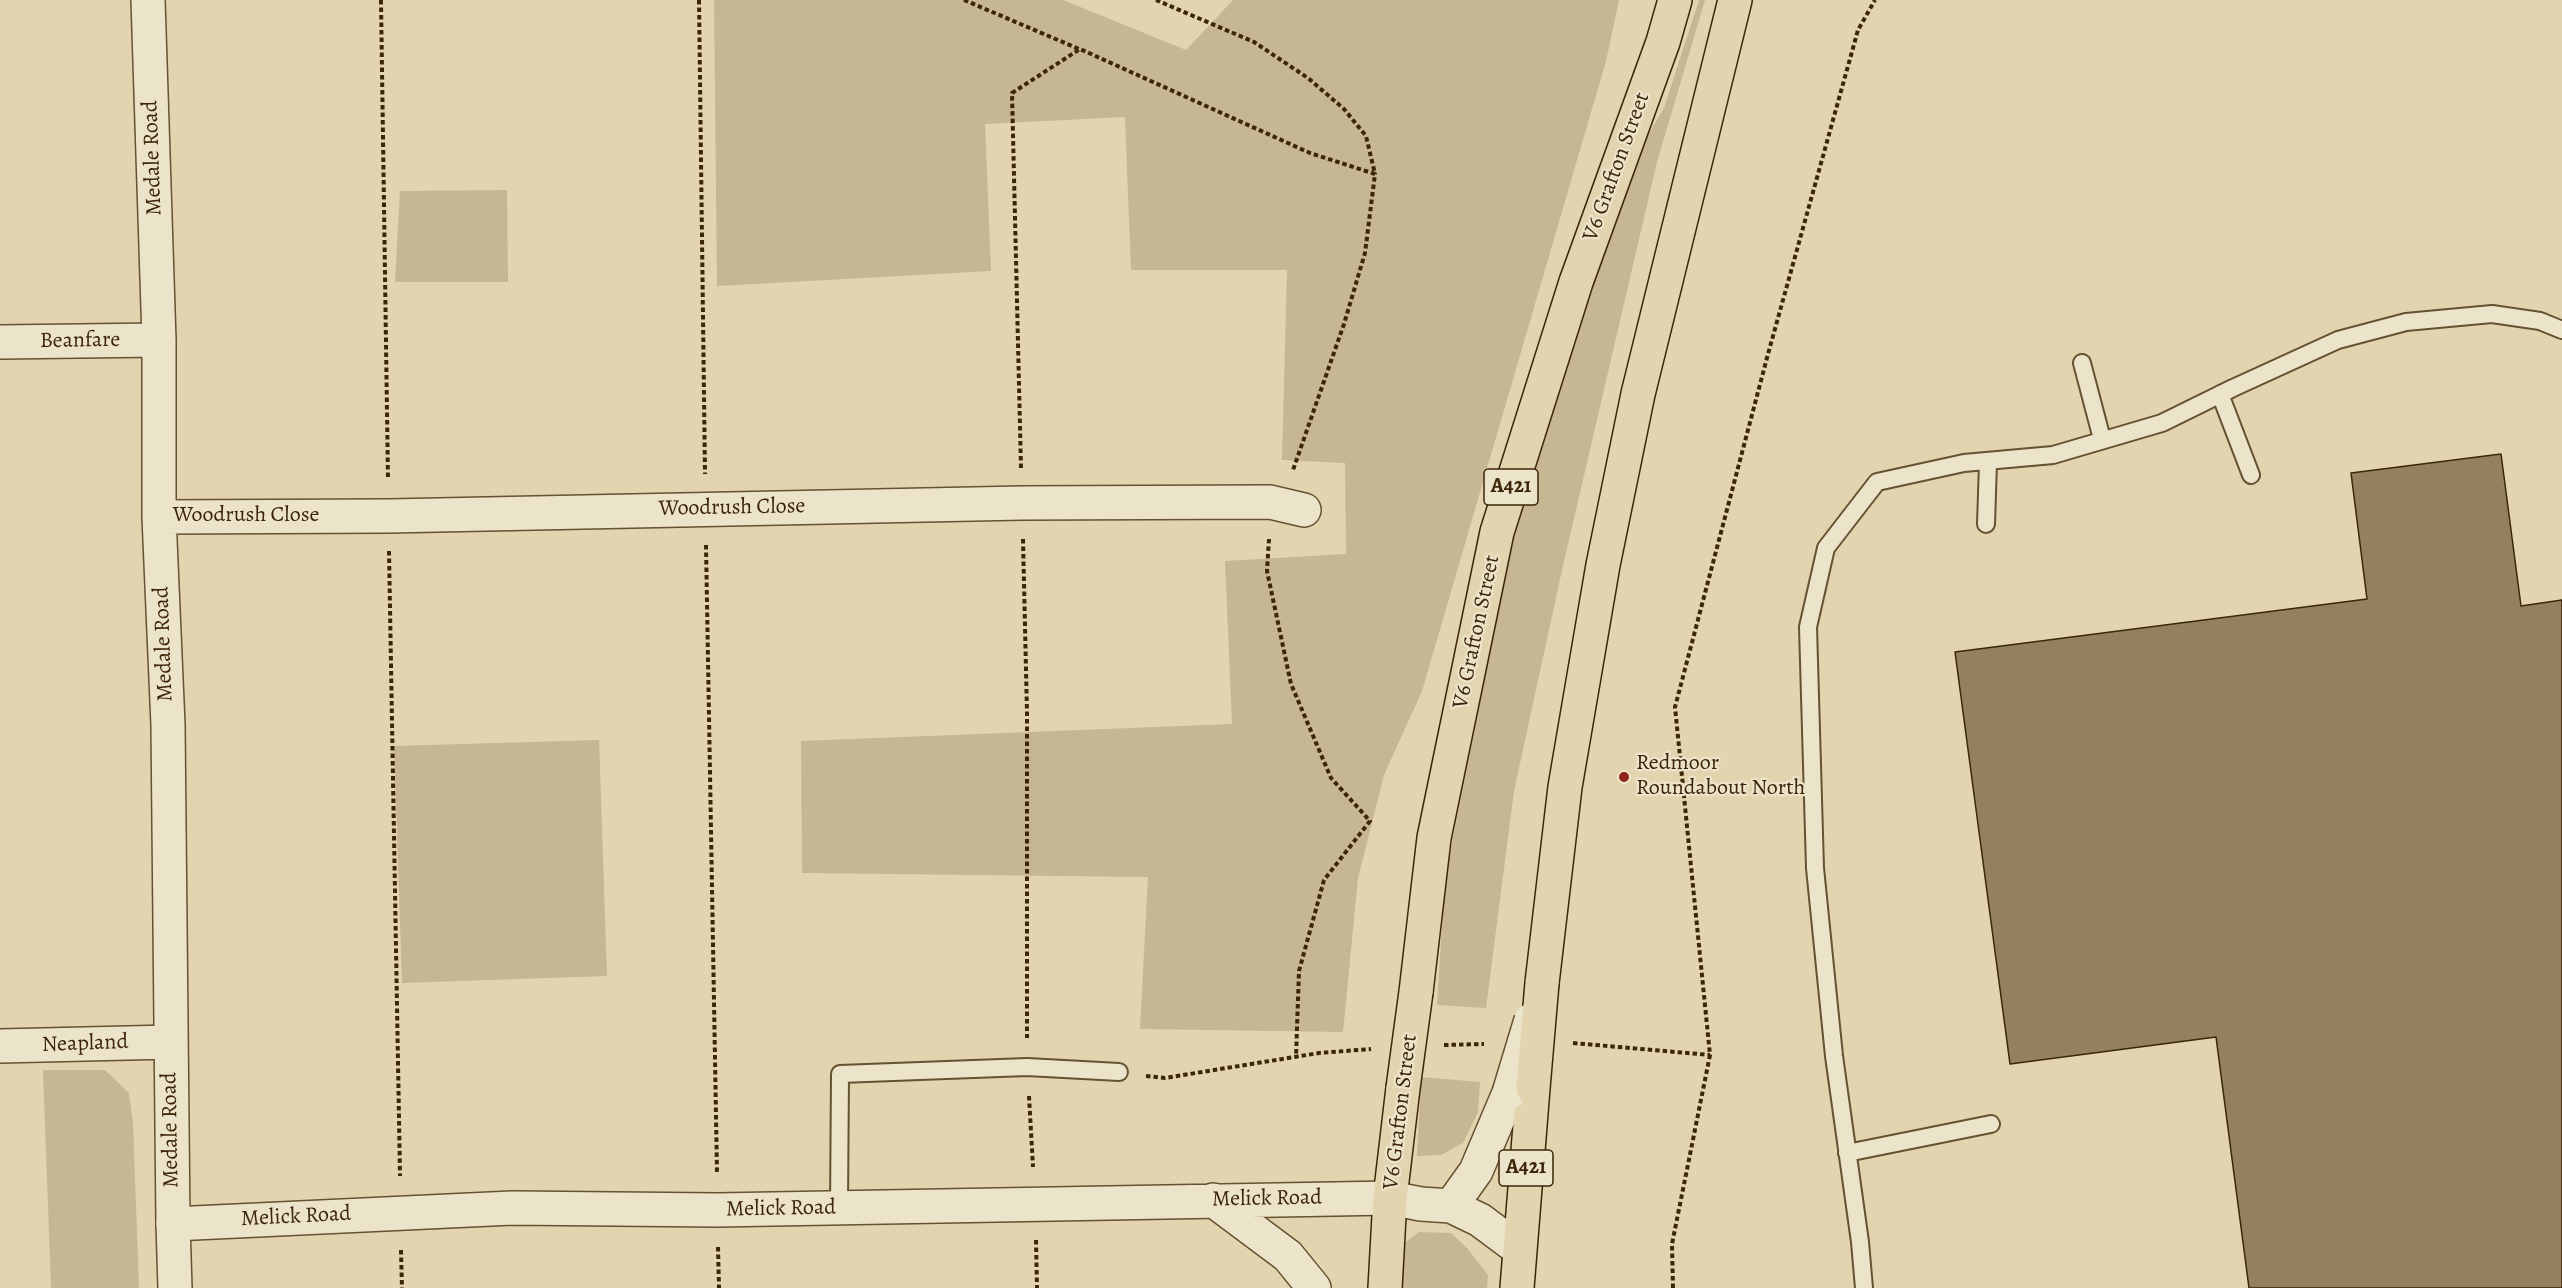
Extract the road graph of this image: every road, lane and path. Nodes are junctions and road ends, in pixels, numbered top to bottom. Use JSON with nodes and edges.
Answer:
{"nodes":[{"id":1,"x":148,"y":0,"type":"edge"},
{"id":2,"x":381,"y":0,"type":"edge"},
{"id":3,"x":699,"y":0,"type":"edge"},
{"id":4,"x":964,"y":0,"type":"edge"},
{"id":5,"x":1156,"y":0,"type":"edge"},
{"id":6,"x":1675,"y":0,"type":"edge"},
{"id":7,"x":1735,"y":0,"type":"edge"},
{"id":8,"x":1875,"y":0,"type":"edge"},
{"id":9,"x":1080,"y":49,"type":"junction"},
{"id":10,"x":1375,"y":174,"type":"junction"},
{"id":11,"x":2562,"y":330,"type":"edge"},
{"id":12,"x":159,"y":340,"type":"junction"},
{"id":13,"x":0,"y":342,"type":"edge"},
{"id":14,"x":2082,"y":363,"type":"dead end"},
{"id":15,"x":2220,"y":394,"type":"junction"},
{"id":16,"x":2102,"y":439,"type":"junction"},
{"id":17,"x":1988,"y":463,"type":"junction"},
{"id":18,"x":2252,"y":475,"type":"dead end"},
{"id":19,"x":1270,"y":502,"type":"junction"},
{"id":20,"x":1022,"y":503,"type":"junction"},
{"id":21,"x":705,"y":508,"type":"junction"},
{"id":22,"x":1304,"y":510,"type":"dead end"},
{"id":23,"x":389,"y":516,"type":"junction"},
{"id":24,"x":159,"y":517,"type":"junction"},
{"id":25,"x":1986,"y":524,"type":"dead end"},
{"id":26,"x":170,"y":1041,"type":"junction"},
{"id":27,"x":0,"y":1046,"type":"edge"},
{"id":28,"x":1296,"y":1057,"type":"dead end"},
{"id":29,"x":1028,"y":1067,"type":"junction"},
{"id":30,"x":1119,"y":1072,"type":"dead end"},
{"id":31,"x":1521,"y":1091,"type":"junction"},
{"id":32,"x":1991,"y":1124,"type":"dead end"},
{"id":33,"x":1847,"y":1153,"type":"junction"},
{"id":34,"x":1390,"y":1198,"type":"junction"},
{"id":35,"x":1213,"y":1200,"type":"junction"},
{"id":36,"x":1035,"y":1205,"type":"junction"},
{"id":37,"x":1451,"y":1206,"type":"junction"},
{"id":38,"x":839,"y":1207,"type":"junction"},
{"id":39,"x":717,"y":1210,"type":"junction"},
{"id":40,"x":400,"y":1213,"type":"junction"},
{"id":41,"x":173,"y":1224,"type":"junction"},
{"id":42,"x":1520,"y":1274,"type":"edge"},
{"id":43,"x":174,"y":1288,"type":"edge"},
{"id":44,"x":402,"y":1288,"type":"edge"},
{"id":45,"x":719,"y":1288,"type":"edge"},
{"id":46,"x":1036,"y":1288,"type":"edge"},
{"id":47,"x":1314,"y":1288,"type":"edge"},
{"id":48,"x":1386,"y":1288,"type":"edge"},
{"id":49,"x":1673,"y":1288,"type":"edge"},
{"id":50,"x":1864,"y":1288,"type":"edge"}],
"edges":[{"from":1,"to":12,"type":"street","name":"Medale Road"},
{"from":2,"to":23,"type":"path"},
{"from":3,"to":21,"type":"path"},
{"from":4,"to":9,"type":"path"},
{"from":5,"to":10,"type":"path"},
{"from":6,"to":34,"type":"highway","name":"V6 Grafton Street","number":"A421","bridge":true},
{"from":7,"to":31,"type":"highway","number":"A421","bridge":true},
{"from":8,"to":49,"type":"path"},
{"from":9,"to":10,"type":"path"},
{"from":9,"to":20,"type":"path"},
{"from":10,"to":19,"type":"path"},
{"from":11,"to":15,"type":"lane"},
{"from":12,"to":13,"type":"street","name":"Beanfare"},
{"from":12,"to":24,"type":"street","name":"Medale Road"},
{"from":14,"to":16,"type":"lane"},
{"from":15,"to":16,"type":"lane"},
{"from":15,"to":18,"type":"lane"},
{"from":16,"to":17,"type":"lane"},
{"from":17,"to":25,"type":"lane"},
{"from":17,"to":33,"type":"lane"},
{"from":19,"to":20,"type":"street","name":"Woodrush Close"},
{"from":19,"to":22,"type":"street","name":"Woodrush Close"},
{"from":19,"to":28,"type":"path"},
{"from":20,"to":21,"type":"street","name":"Woodrush Close"},
{"from":20,"to":29,"type":"path"},
{"from":21,"to":23,"type":"street","name":"Woodrush Close"},
{"from":21,"to":39,"type":"path"},
{"from":23,"to":24,"type":"street","name":"Woodrush Close"},
{"from":23,"to":40,"type":"path"},
{"from":24,"to":26,"type":"street","name":"Medale Road"},
{"from":26,"to":27,"type":"street","name":"Neapland"},
{"from":26,"to":41,"type":"street","name":"Medale Road"},
{"from":29,"to":30,"type":"lane"},
{"from":29,"to":36,"type":"path"},
{"from":29,"to":38,"type":"lane"},
{"from":31,"to":37,"type":"street"},
{"from":31,"to":42,"type":"highway","number":"A421"},
{"from":32,"to":33,"type":"lane"},
{"from":33,"to":50,"type":"lane"},
{"from":34,"to":35,"type":"street","name":"Melick Road"},
{"from":34,"to":37,"type":"street","name":"Melick Road"},
{"from":34,"to":48,"type":"highway","name":"V6 Grafton Street","number":"A421"},
{"from":35,"to":36,"type":"street","name":"Melick Road"},
{"from":35,"to":47,"type":"street"},
{"from":36,"to":38,"type":"street","name":"Melick Road"},
{"from":36,"to":46,"type":"path"},
{"from":37,"to":42,"type":"street","name":"Melick Road"},
{"from":38,"to":39,"type":"street","name":"Melick Road"},
{"from":39,"to":40,"type":"street","name":"Melick Road"},
{"from":39,"to":45,"type":"path"},
{"from":40,"to":41,"type":"street","name":"Melick Road"},
{"from":40,"to":44,"type":"path"},
{"from":41,"to":43,"type":"street","name":"Medale Road"}]}
